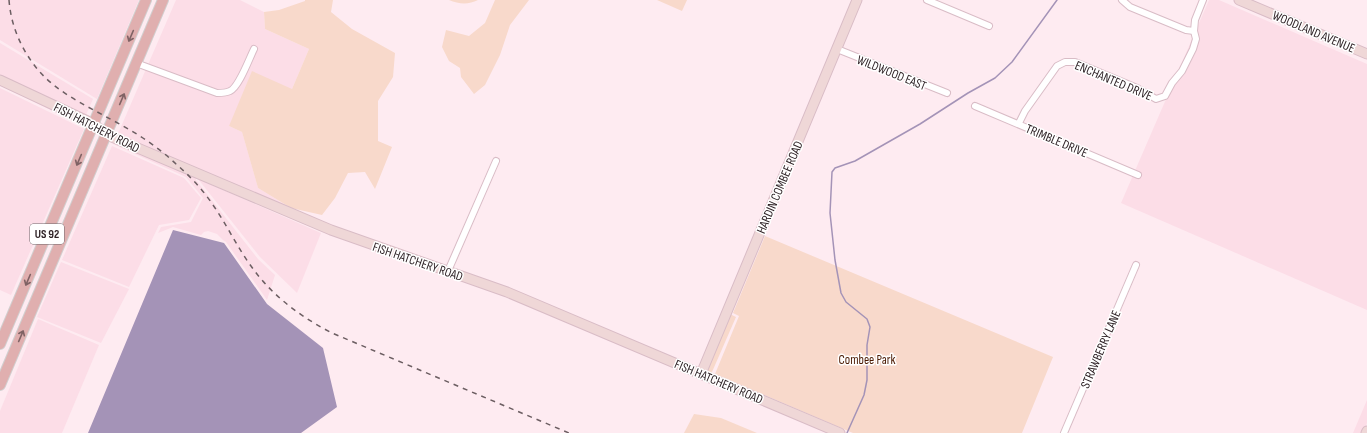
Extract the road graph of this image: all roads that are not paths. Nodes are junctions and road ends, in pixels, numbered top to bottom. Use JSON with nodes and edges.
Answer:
{"nodes":[{"id":1,"x":146,"y":0,"type":"edge"},
{"id":2,"x":163,"y":0,"type":"edge"},
{"id":3,"x":857,"y":0,"type":"edge"},
{"id":4,"x":927,"y":0,"type":"edge"},
{"id":5,"x":1122,"y":0,"type":"edge"},
{"id":6,"x":1203,"y":0,"type":"edge"},
{"id":7,"x":1239,"y":0,"type":"edge"},
{"id":8,"x":989,"y":26,"type":"dead end"},
{"id":9,"x":1194,"y":31,"type":"junction"},
{"id":10,"x":254,"y":49,"type":"dead end"},
{"id":11,"x":837,"y":49,"type":"junction"},
{"id":12,"x":1367,"y":54,"type":"edge"},
{"id":13,"x":136,"y":63,"type":"junction"},
{"id":14,"x":0,"y":80,"type":"edge"},
{"id":15,"x":947,"y":93,"type":"dead end"},
{"id":16,"x":975,"y":106,"type":"dead end"},
{"id":17,"x":1019,"y":123,"type":"junction"},
{"id":18,"x":94,"y":124,"type":"junction"},
{"id":19,"x":106,"y":135,"type":"junction"},
{"id":20,"x":496,"y":161,"type":"dead end"},
{"id":21,"x":1138,"y":175,"type":"dead end"},
{"id":22,"x":41,"y":248,"type":"junction"},
{"id":23,"x":56,"y":254,"type":"junction"},
{"id":24,"x":1136,"y":265,"type":"dead end"},
{"id":25,"x":448,"y":271,"type":"junction"},
{"id":26,"x":0,"y":344,"type":"edge"},
{"id":27,"x":12,"y":356,"type":"junction"},
{"id":28,"x":701,"y":374,"type":"junction"},
{"id":29,"x":0,"y":377,"type":"edge"},
{"id":30,"x":0,"y":385,"type":"edge"},
{"id":31,"x":840,"y":433,"type":"edge"},
{"id":32,"x":1064,"y":433,"type":"edge"}],
"edges":[{"from":1,"to":18,"type":"main road","number":"US 92","one_way":true},
{"from":2,"to":13,"type":"main road","number":"US 92"},
{"from":3,"to":11,"type":"street","name":"HARDIN COMBEE ROAD"},
{"from":4,"to":8,"type":"street"},
{"from":5,"to":9,"type":"street"},
{"from":6,"to":9,"type":"street","name":"ENCHANTED DRIVE"},
{"from":7,"to":12,"type":"street","name":"WOODLAND AVENUE"},
{"from":9,"to":17,"type":"street","name":"ENCHANTED DRIVE"},
{"from":10,"to":13,"type":"street"},
{"from":11,"to":15,"type":"street","name":"WILDWOOD EAST"},
{"from":11,"to":28,"type":"street","name":"HARDIN COMBEE ROAD"},
{"from":19,"to":13,"type":"main road","number":"US 92","one_way":true},
{"from":14,"to":18,"type":"street","name":"FISH HATCHERY ROAD"},
{"from":16,"to":17,"type":"street","name":"TRIMBLE DRIVE"},
{"from":17,"to":21,"type":"street","name":"TRIMBLE DRIVE"},
{"from":18,"to":19,"type":"street","name":"FISH HATCHERY ROAD"},
{"from":18,"to":22,"type":"main road","number":"US 92","one_way":true},
{"from":19,"to":23,"type":"main road","number":"US 92"},
{"from":19,"to":25,"type":"street","name":"FISH HATCHERY ROAD"},
{"from":20,"to":25,"type":"street"},
{"from":22,"to":23,"type":"main road"},
{"from":22,"to":26,"type":"main road","number":"US 92","one_way":true},
{"from":27,"to":23,"type":"main road","number":"US 92","one_way":true},
{"from":24,"to":32,"type":"street","name":"STRAWBERRY LANE"},
{"from":25,"to":28,"type":"street","name":"FISH HATCHERY ROAD"},
{"from":27,"to":29,"type":"main road"},
{"from":27,"to":30,"type":"main road","number":"US 92"},
{"from":28,"to":31,"type":"street","name":"FISH HATCHERY ROAD"}]}
